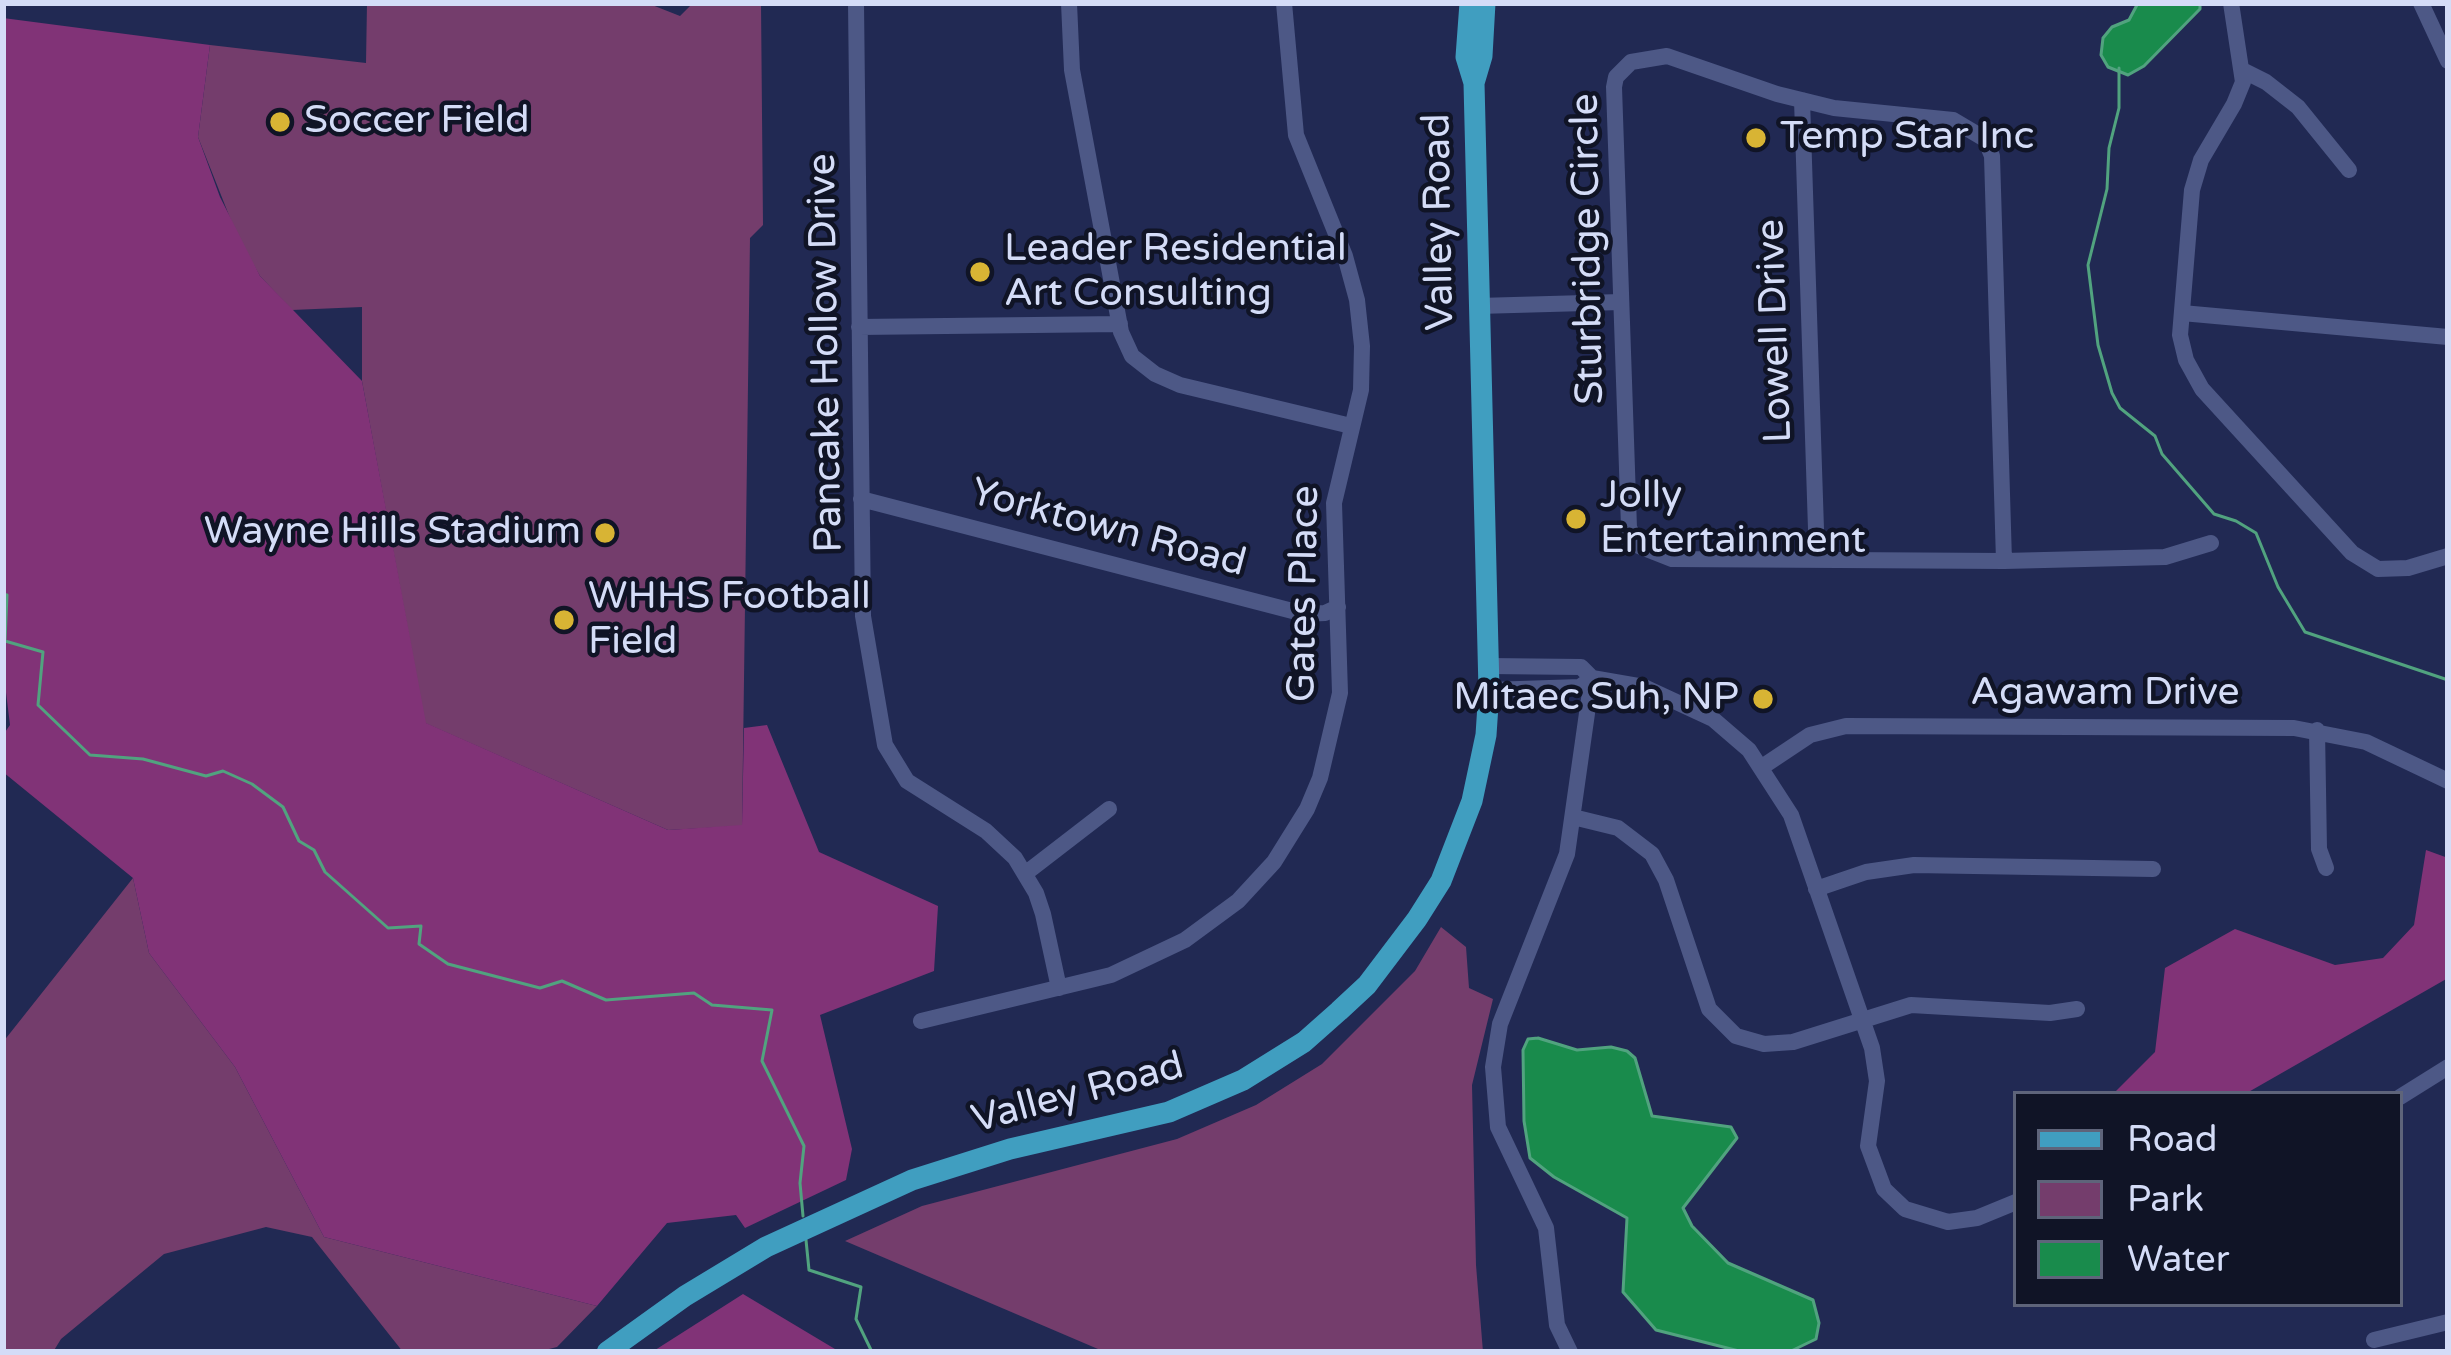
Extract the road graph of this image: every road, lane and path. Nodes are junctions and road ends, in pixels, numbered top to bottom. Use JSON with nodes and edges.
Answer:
{"nodes":[{"id":1,"x":856,"y":3,"type":"edge"},
{"id":2,"x":1069,"y":3,"type":"edge"},
{"id":3,"x":1284,"y":3,"type":"edge"},
{"id":4,"x":1469,"y":3,"type":"edge"},
{"id":5,"x":1485,"y":3,"type":"edge"},
{"id":6,"x":2231,"y":3,"type":"edge"},
{"id":7,"x":2421,"y":3,"type":"edge"},
{"id":8,"x":2448,"y":62,"type":"edge"},
{"id":9,"x":2242,"y":70,"type":"junction"},
{"id":10,"x":1474,"y":83,"type":"junction"},
{"id":11,"x":1802,"y":100,"type":"junction"},
{"id":12,"x":2349,"y":170,"type":"dead end"},
{"id":13,"x":1621,"y":302,"type":"junction"},
{"id":14,"x":1478,"y":306,"type":"junction"},
{"id":15,"x":2182,"y":313,"type":"junction"},
{"id":16,"x":1120,"y":324,"type":"junction"},
{"id":17,"x":860,"y":327,"type":"junction"},
{"id":18,"x":2448,"y":337,"type":"edge"},
{"id":19,"x":1351,"y":426,"type":"junction"},
{"id":20,"x":861,"y":499,"type":"junction"},
{"id":21,"x":2211,"y":542,"type":"dead end"},
{"id":22,"x":2448,"y":556,"type":"edge"},
{"id":23,"x":1816,"y":560,"type":"junction"},
{"id":24,"x":2004,"y":561,"type":"junction"},
{"id":25,"x":1338,"y":607,"type":"junction"},
{"id":26,"x":1489,"y":666,"type":"junction"},
{"id":27,"x":1592,"y":678,"type":"junction"},
{"id":28,"x":1489,"y":690,"type":"junction"},
{"id":29,"x":2317,"y":730,"type":"junction"},
{"id":30,"x":1762,"y":767,"type":"junction"},
{"id":31,"x":2448,"y":781,"type":"edge"},
{"id":32,"x":1108,"y":809,"type":"dead end"},
{"id":33,"x":1573,"y":817,"type":"junction"},
{"id":34,"x":2326,"y":868,"type":"dead end"},
{"id":35,"x":2153,"y":869,"type":"dead end"},
{"id":36,"x":1026,"y":873,"type":"junction"},
{"id":37,"x":1816,"y":889,"type":"junction"},
{"id":38,"x":1059,"y":988,"type":"junction"},
{"id":39,"x":2077,"y":1009,"type":"dead end"},
{"id":40,"x":1863,"y":1020,"type":"junction"},
{"id":41,"x":921,"y":1022,"type":"dead end"},
{"id":42,"x":2448,"y":1066,"type":"edge"},
{"id":43,"x":2403,"y":1095,"type":"edge"},
{"id":44,"x":2013,"y":1203,"type":"edge"},
{"id":45,"x":2448,"y":1322,"type":"edge"},
{"id":46,"x":2374,"y":1340,"type":"dead end"},
{"id":47,"x":607,"y":1352,"type":"edge"},
{"id":48,"x":1570,"y":1352,"type":"edge"}],
"edges":[{"from":1,"to":17,"type":"street","name":"Pancake Hollow Drive"},
{"from":2,"to":16,"type":"street"},
{"from":3,"to":19,"type":"street","name":"Gates Place"},
{"from":4,"to":10,"type":"main road","name":"Valley Road"},
{"from":5,"to":10,"type":"main road","name":"Valley Road"},
{"from":6,"to":9,"type":"street"},
{"from":7,"to":8,"type":"street"},
{"from":9,"to":12,"type":"street"},
{"from":9,"to":15,"type":"street"},
{"from":10,"to":14,"type":"main road","name":"Valley Road"},
{"from":11,"to":13,"type":"street","name":"Sturbridge Circle"},
{"from":11,"to":23,"type":"street","name":"Lowell Drive"},
{"from":11,"to":24,"type":"street","name":"Sturbridge Circle"},
{"from":13,"to":14,"type":"street"},
{"from":13,"to":23,"type":"street","name":"Sturbridge Circle"},
{"from":14,"to":26,"type":"main road","name":"Valley Road"},
{"from":15,"to":18,"type":"street"},
{"from":15,"to":22,"type":"street"},
{"from":16,"to":17,"type":"street"},
{"from":16,"to":19,"type":"street"},
{"from":17,"to":20,"type":"street","name":"Pancake Hollow Drive"},
{"from":19,"to":25,"type":"street","name":"Gates Place"},
{"from":20,"to":25,"type":"street","name":"Yorktown Road"},
{"from":20,"to":36,"type":"street","name":"Pancake Hollow Drive"},
{"from":21,"to":24,"type":"street"},
{"from":23,"to":24,"type":"street"},
{"from":25,"to":38,"type":"street","name":"Gates Place"},
{"from":26,"to":27,"type":"street"},
{"from":26,"to":28,"type":"main road","name":"Valley Road"},
{"from":27,"to":28,"type":"street"},
{"from":27,"to":30,"type":"street"},
{"from":27,"to":33,"type":"street"},
{"from":28,"to":47,"type":"main road","name":"Valley Road"},
{"from":29,"to":30,"type":"street","name":"Agawam Drive"},
{"from":29,"to":31,"type":"street","name":"Agawam Drive"},
{"from":29,"to":34,"type":"street"},
{"from":30,"to":37,"type":"street"},
{"from":32,"to":36,"type":"street"},
{"from":33,"to":40,"type":"street"},
{"from":33,"to":48,"type":"street"},
{"from":35,"to":37,"type":"street"},
{"from":36,"to":38,"type":"street","name":"Pancake Hollow Drive"},
{"from":37,"to":40,"type":"street"},
{"from":38,"to":41,"type":"street","name":"Gates Place"},
{"from":39,"to":40,"type":"street"},
{"from":40,"to":44,"type":"street"},
{"from":42,"to":43,"type":"street"},
{"from":45,"to":46,"type":"street"}]}
